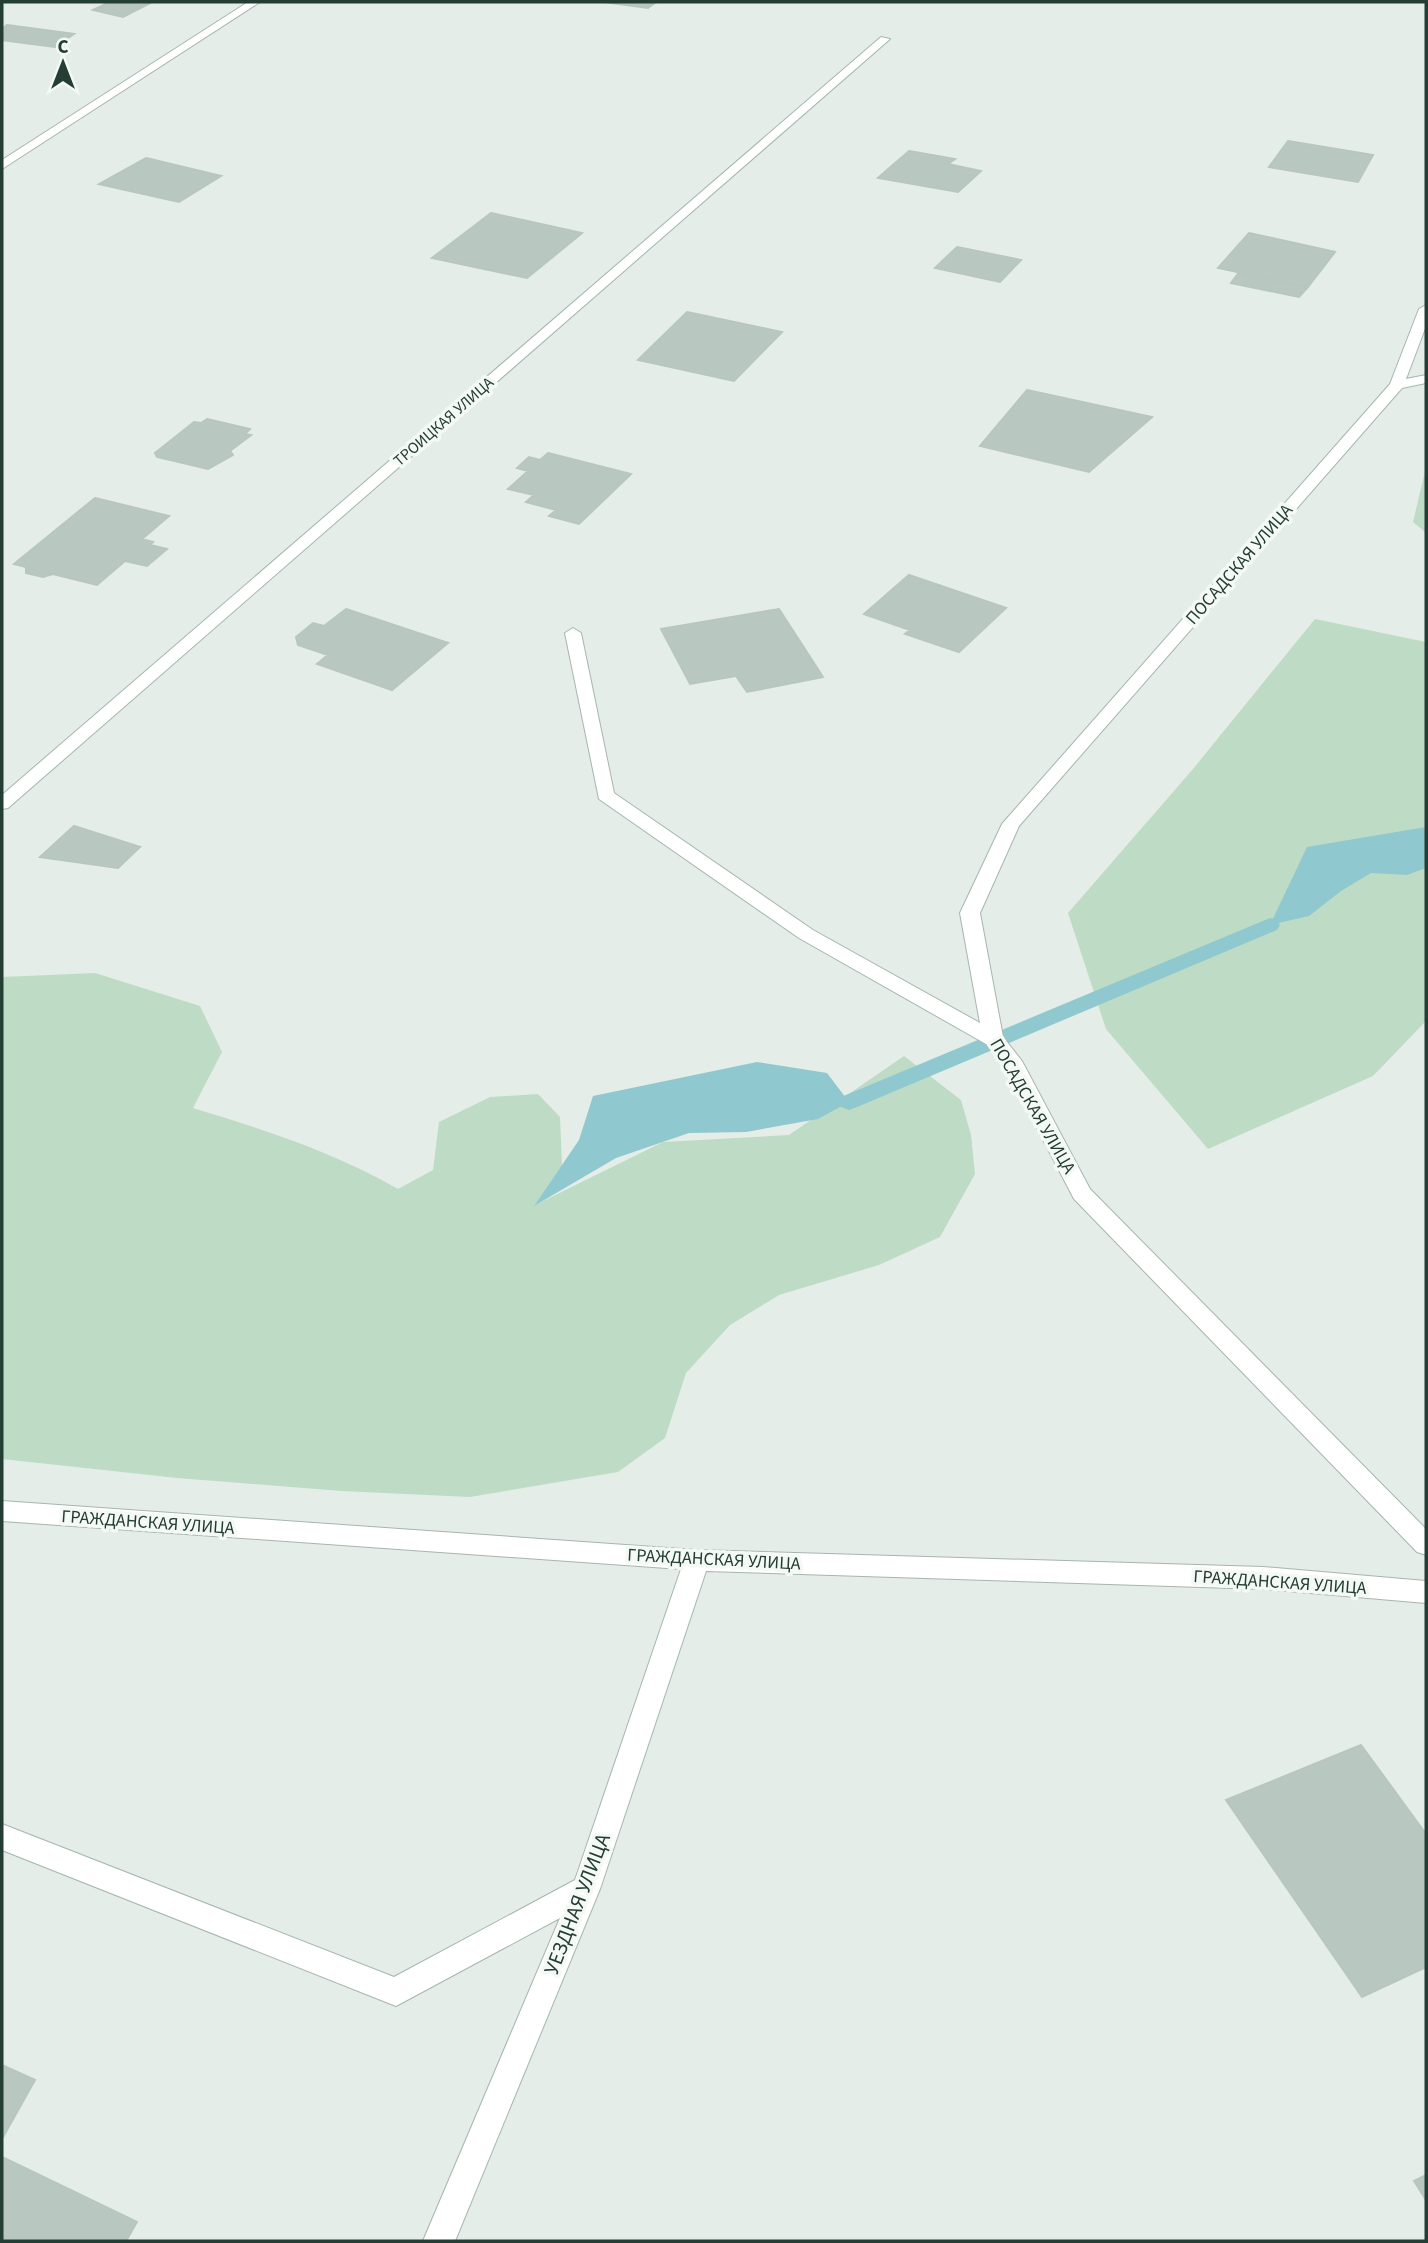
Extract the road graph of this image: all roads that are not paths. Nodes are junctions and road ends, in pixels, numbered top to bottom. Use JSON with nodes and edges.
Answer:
{"nodes":[{"id":1,"x":255,"y":2,"type":"edge"},
{"id":2,"x":885,"y":39,"type":"dead end"},
{"id":3,"x":2,"y":165,"type":"edge"},
{"id":4,"x":1426,"y":309,"type":"edge"},
{"id":5,"x":1426,"y":379,"type":"edge"},
{"id":6,"x":1397,"y":385,"type":"junction"},
{"id":7,"x":573,"y":633,"type":"dead end"},
{"id":8,"x":2,"y":804,"type":"edge"},
{"id":9,"x":993,"y":1039,"type":"junction"},
{"id":10,"x":2,"y":1511,"type":"edge"},
{"id":11,"x":1426,"y":1545,"type":"edge"},
{"id":12,"x":697,"y":1560,"type":"junction"},
{"id":13,"x":1426,"y":1592,"type":"edge"},
{"id":14,"x":2,"y":1837,"type":"edge"},
{"id":15,"x":586,"y":1889,"type":"junction"},
{"id":16,"x":439,"y":2241,"type":"edge"}],
"edges":[{"from":1,"to":3,"type":"street"},
{"from":2,"to":8,"type":"street","name":"ТРОИЦКАЯ УЛИЦА"},
{"from":4,"to":6,"type":"street","name":"ПОСАДСКАЯ УЛИЦА"},
{"from":5,"to":6,"type":"street"},
{"from":6,"to":9,"type":"street","name":"ПОСАДСКАЯ УЛИЦА"},
{"from":7,"to":9,"type":"street"},
{"from":9,"to":11,"type":"street","name":"ПОСАДСКАЯ УЛИЦА"},
{"from":10,"to":12,"type":"street","name":"ГРАЖДАНСКАЯ УЛИЦА"},
{"from":12,"to":13,"type":"street","name":"ГРАЖДАНСКАЯ УЛИЦА"},
{"from":12,"to":15,"type":"street","name":"УЕЗДНАЯ УЛИЦА"},
{"from":14,"to":15,"type":"street"},
{"from":15,"to":16,"type":"street","name":"УЕЗДНАЯ УЛИЦА"}]}
